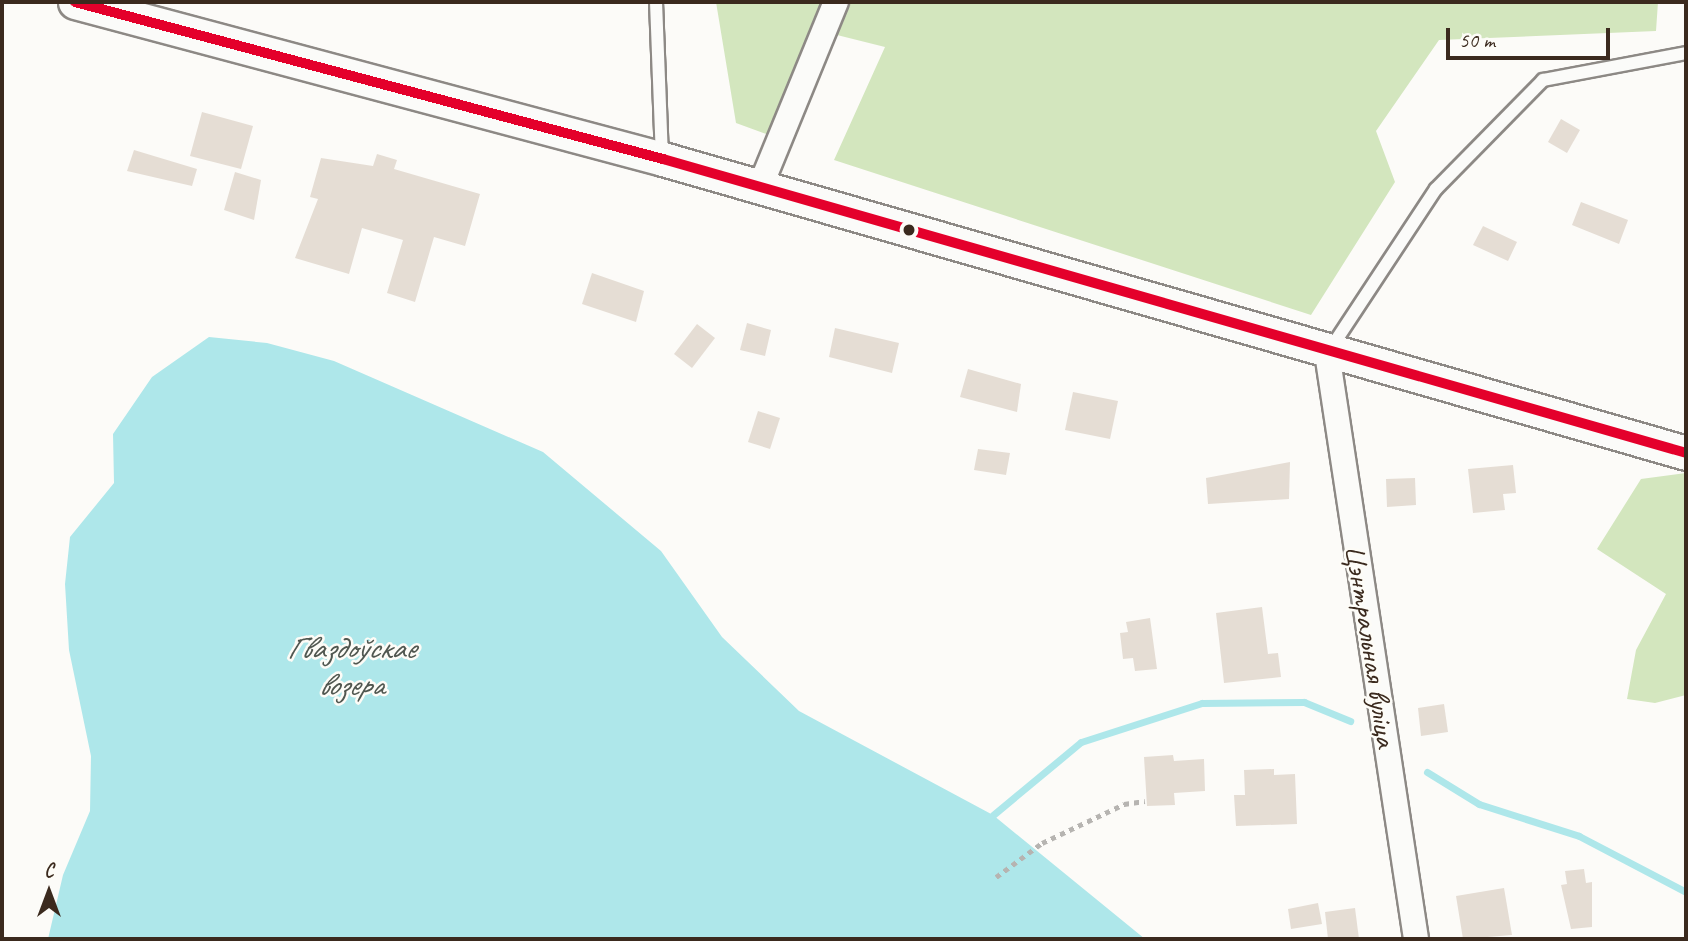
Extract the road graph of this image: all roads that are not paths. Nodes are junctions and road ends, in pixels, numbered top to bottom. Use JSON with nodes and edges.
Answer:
{"nodes":[{"id":1,"x":75,"y":2,"type":"edge"},
{"id":2,"x":656,"y":2,"type":"edge"},
{"id":3,"x":835,"y":2,"type":"edge"},
{"id":4,"x":148,"y":11,"type":"edge"},
{"id":5,"x":1686,"y":53,"type":"edge"},
{"id":6,"x":663,"y":159,"type":"junction"},
{"id":7,"x":760,"y":187,"type":"junction"},
{"id":8,"x":1327,"y":354,"type":"junction"},
{"id":9,"x":1686,"y":453,"type":"edge"},
{"id":10,"x":1416,"y":939,"type":"edge"}],
"edges":[{"from":1,"to":4,"type":"street"},
{"from":2,"to":6,"type":"lane"},
{"from":3,"to":7,"type":"street"},
{"from":4,"to":6,"type":"street"},
{"from":5,"to":8,"type":"lane"},
{"from":6,"to":7,"type":"street"},
{"from":7,"to":8,"type":"street"},
{"from":8,"to":9,"type":"street"},
{"from":8,"to":10,"type":"street","name":"Цэнтральная вуліца"}]}
